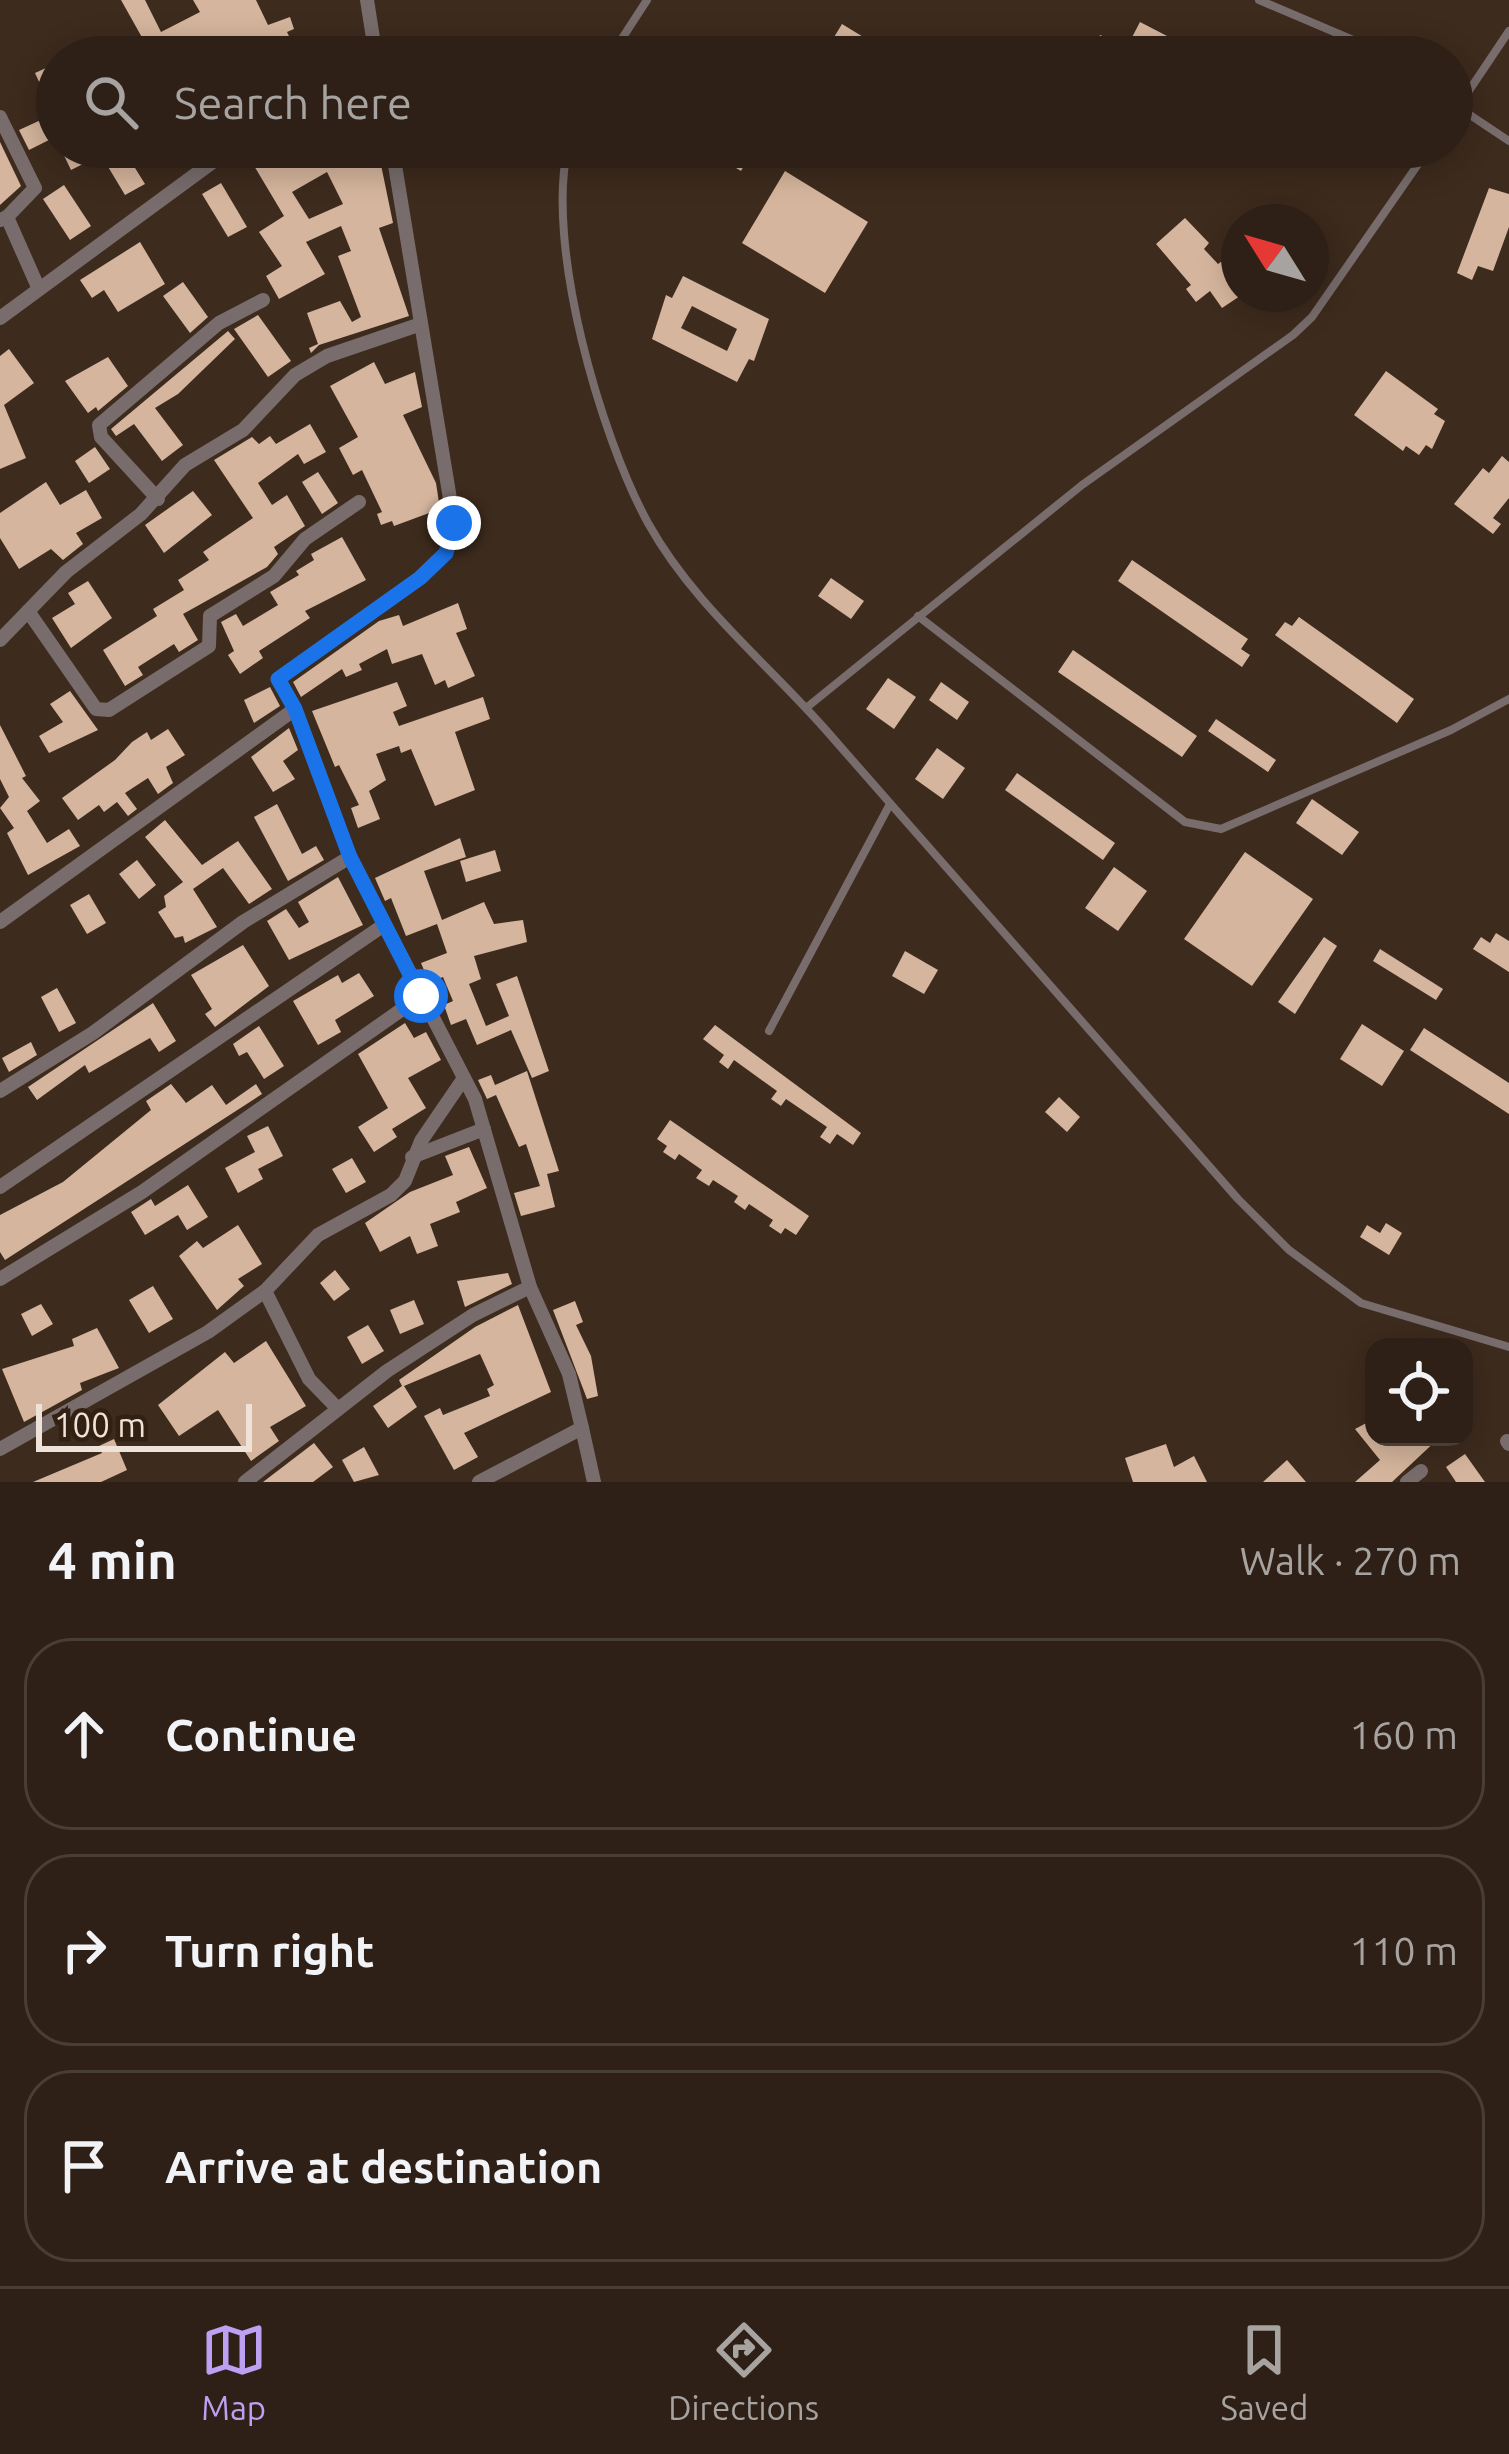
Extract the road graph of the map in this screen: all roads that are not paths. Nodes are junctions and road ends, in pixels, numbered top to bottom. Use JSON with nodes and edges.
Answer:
{"nodes":[{"id":1,"x":368,"y":0,"type":"edge"},
{"id":2,"x":646,"y":0,"type":"edge"},
{"id":3,"x":1259,"y":0,"type":"edge"},
{"id":4,"x":1509,"y":31,"type":"edge"},
{"id":5,"x":373,"y":36,"type":"edge"},
{"id":6,"x":623,"y":36,"type":"edge"},
{"id":7,"x":1344,"y":36,"type":"edge"},
{"id":8,"x":1473,"y":83,"type":"edge"},
{"id":9,"x":0,"y":117,"type":"edge"},
{"id":10,"x":1473,"y":121,"type":"edge"},
{"id":11,"x":1509,"y":141,"type":"edge"},
{"id":12,"x":204,"y":168,"type":"edge"},
{"id":13,"x":396,"y":168,"type":"edge"},
{"id":14,"x":564,"y":168,"type":"edge"},
{"id":15,"x":1415,"y":168,"type":"edge"},
{"id":16,"x":3,"y":218,"type":"edge"},
{"id":17,"x":38,"y":287,"type":"junction"},
{"id":18,"x":263,"y":300,"type":"dead end"},
{"id":19,"x":0,"y":318,"type":"edge"},
{"id":20,"x":422,"y":324,"type":"junction"},
{"id":21,"x":158,"y":500,"type":"junction"},
{"id":22,"x":359,"y":502,"type":"dead end"},
{"id":23,"x":28,"y":611,"type":"junction"},
{"id":24,"x":918,"y":616,"type":"junction"},
{"id":25,"x":0,"y":640,"type":"edge"},
{"id":26,"x":1509,"y":699,"type":"edge"},
{"id":27,"x":806,"y":708,"type":"junction"},
{"id":28,"x":295,"y":709,"type":"junction"},
{"id":29,"x":890,"y":804,"type":"junction"},
{"id":30,"x":350,"y":857,"type":"junction"},
{"id":31,"x":0,"y":922,"type":"edge"},
{"id":32,"x":384,"y":926,"type":"junction"},
{"id":33,"x":421,"y":996,"type":"junction"},
{"id":34,"x":769,"y":1031,"type":"dead end"},
{"id":35,"x":464,"y":1078,"type":"junction"},
{"id":36,"x":0,"y":1091,"type":"edge"},
{"id":37,"x":484,"y":1129,"type":"junction"},
{"id":38,"x":412,"y":1157,"type":"junction"},
{"id":39,"x":0,"y":1187,"type":"edge"},
{"id":40,"x":0,"y":1279,"type":"edge"},
{"id":41,"x":530,"y":1287,"type":"junction"},
{"id":42,"x":265,"y":1291,"type":"junction"},
{"id":43,"x":1509,"y":1347,"type":"edge"},
{"id":44,"x":338,"y":1409,"type":"junction"},
{"id":45,"x":582,"y":1428,"type":"junction"},
{"id":46,"x":0,"y":1449,"type":"edge"},
{"id":47,"x":1421,"y":1471,"type":"dead end"},
{"id":48,"x":245,"y":1482,"type":"edge"},
{"id":49,"x":479,"y":1482,"type":"edge"},
{"id":50,"x":593,"y":1482,"type":"edge"},
{"id":51,"x":1407,"y":1482,"type":"edge"}],
"edges":[{"from":1,"to":5,"type":"street"},
{"from":2,"to":6,"type":"lane"},
{"from":3,"to":7,"type":"lane"},
{"from":4,"to":8,"type":"lane"},
{"from":9,"to":16,"type":"street"},
{"from":10,"to":11,"type":"lane"},
{"from":12,"to":17,"type":"street"},
{"from":13,"to":20,"type":"street"},
{"from":14,"to":27,"type":"lane"},
{"from":15,"to":24,"type":"lane"},
{"from":16,"to":17,"type":"street"},
{"from":17,"to":19,"type":"street"},
{"from":18,"to":21,"type":"street"},
{"from":20,"to":21,"type":"street"},
{"from":20,"to":28,"type":"street"},
{"from":21,"to":23,"type":"street"},
{"from":22,"to":23,"type":"street"},
{"from":23,"to":25,"type":"street"},
{"from":24,"to":26,"type":"lane"},
{"from":24,"to":27,"type":"lane"},
{"from":27,"to":29,"type":"lane"},
{"from":28,"to":30,"type":"street"},
{"from":28,"to":31,"type":"street"},
{"from":29,"to":34,"type":"lane"},
{"from":29,"to":43,"type":"lane"},
{"from":30,"to":32,"type":"street"},
{"from":30,"to":36,"type":"street"},
{"from":32,"to":33,"type":"street"},
{"from":32,"to":39,"type":"street"},
{"from":33,"to":35,"type":"street"},
{"from":33,"to":40,"type":"street"},
{"from":35,"to":37,"type":"street"},
{"from":35,"to":38,"type":"street"},
{"from":37,"to":38,"type":"street"},
{"from":37,"to":41,"type":"street"},
{"from":38,"to":42,"type":"street"},
{"from":41,"to":44,"type":"street"},
{"from":41,"to":45,"type":"street"},
{"from":42,"to":44,"type":"street"},
{"from":42,"to":46,"type":"street"},
{"from":44,"to":48,"type":"street"},
{"from":45,"to":49,"type":"street"},
{"from":45,"to":50,"type":"street"},
{"from":47,"to":51,"type":"street"}]}
